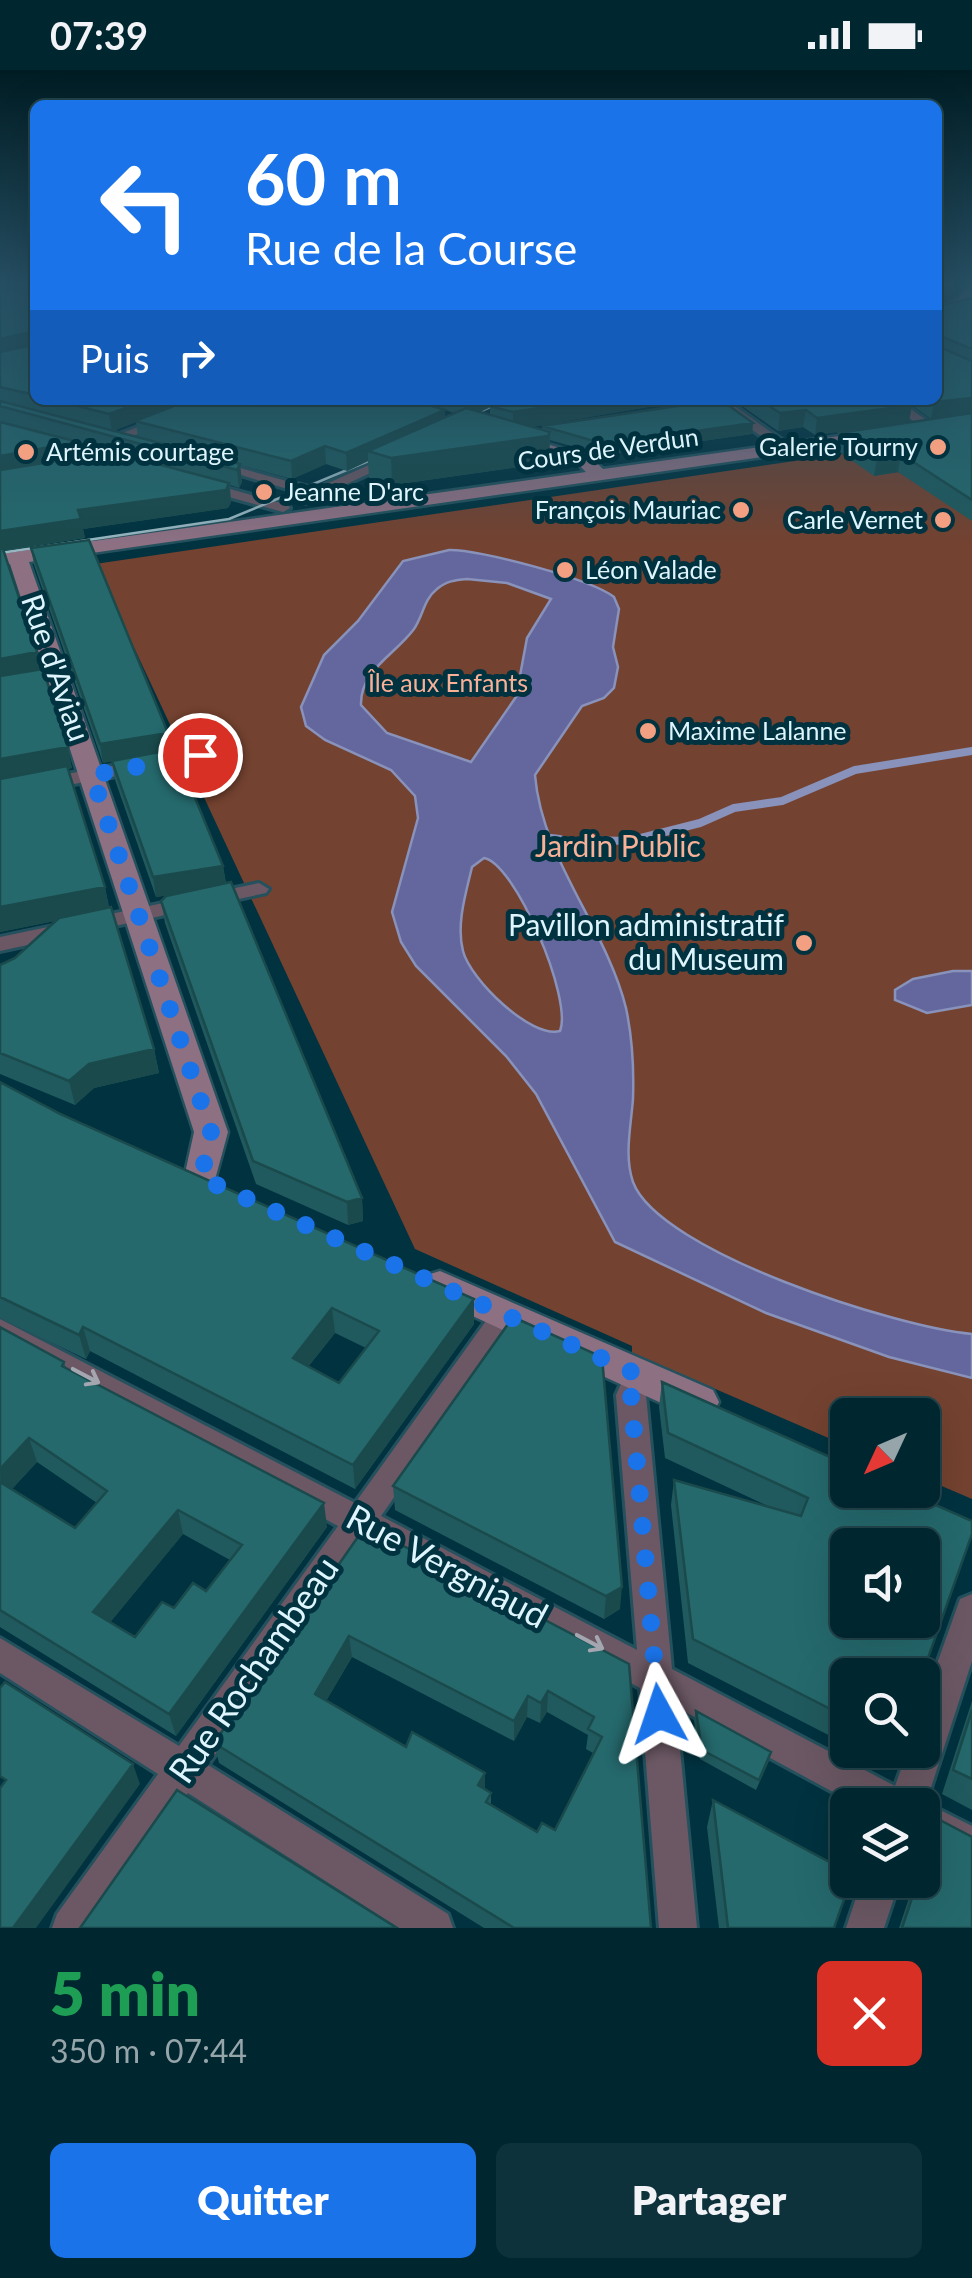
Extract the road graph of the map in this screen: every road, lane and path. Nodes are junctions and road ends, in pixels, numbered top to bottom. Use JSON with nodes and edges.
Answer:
{"nodes":[{"id":1,"x":205,"y":405,"type":"edge"},
{"id":2,"x":703,"y":405,"type":"edge"},
{"id":3,"x":724,"y":405,"type":"edge"},
{"id":4,"x":900,"y":405,"type":"edge"},
{"id":5,"x":686,"y":408,"type":"edge"},
{"id":6,"x":936,"y":422,"type":"joint"},
{"id":7,"x":533,"y":429,"type":"edge"},
{"id":8,"x":0,"y":430,"type":"edge"},
{"id":9,"x":94,"y":434,"type":"edge"},
{"id":10,"x":498,"y":435,"type":"joint"},
{"id":11,"x":113,"y":439,"type":"junction"},
{"id":12,"x":132,"y":444,"type":"edge"},
{"id":13,"x":783,"y":445,"type":"junction"},
{"id":14,"x":402,"y":456,"type":"edge"},
{"id":15,"x":190,"y":459,"type":"edge"},
{"id":16,"x":112,"y":461,"type":"junction"},
{"id":17,"x":132,"y":466,"type":"edge"},
{"id":18,"x":86,"y":468,"type":"edge"},
{"id":19,"x":594,"y":469,"type":"junction"},
{"id":20,"x":189,"y":482,"type":"edge"},
{"id":21,"x":544,"y":484,"type":"junction"},
{"id":22,"x":488,"y":492,"type":"junction"},
{"id":23,"x":317,"y":494,"type":"junction"},
{"id":24,"x":287,"y":514,"type":"junction"},
{"id":25,"x":9,"y":559,"type":"edge"},
{"id":26,"x":59,"y":679,"type":"junction"},
{"id":27,"x":35,"y":683,"type":"edge"},
{"id":28,"x":200,"y":755,"type":"dead end"},
{"id":29,"x":92,"y":775,"type":"junction"},
{"id":30,"x":0,"y":792,"type":"edge"},
{"id":31,"x":259,"y":889,"type":"dead end"},
{"id":32,"x":138,"y":914,"type":"junction"},
{"id":33,"x":50,"y":933,"type":"junction"},
{"id":34,"x":0,"y":944,"type":"edge"},
{"id":35,"x":22,"y":960,"type":"edge"},
{"id":36,"x":164,"y":1162,"type":"edge"},
{"id":37,"x":415,"y":1274,"type":"edge"},
{"id":38,"x":506,"y":1315,"type":"junction"},
{"id":39,"x":0,"y":1330,"type":"edge"},
{"id":40,"x":639,"y":1375,"type":"junction"},
{"id":41,"x":738,"y":1419,"type":"edge"},
{"id":42,"x":360,"y":1520,"type":"junction"},
{"id":43,"x":972,"y":1610,"type":"edge"},
{"id":44,"x":0,"y":1654,"type":"edge"},
{"id":45,"x":656,"y":1678,"type":"junction"},
{"id":46,"x":184,"y":1769,"type":"junction"},
{"id":47,"x":862,"y":1788,"type":"edge"},
{"id":48,"x":912,"y":1788,"type":"edge"},
{"id":49,"x":940,"y":1829,"type":"edge"},
{"id":50,"x":972,"y":1846,"type":"edge"},
{"id":51,"x":876,"y":1898,"type":"edge"},
{"id":52,"x":71,"y":1928,"type":"edge"},
{"id":53,"x":434,"y":1928,"type":"edge"},
{"id":54,"x":678,"y":1928,"type":"edge"},
{"id":55,"x":865,"y":1928,"type":"edge"}],
"edges":[{"from":1,"to":11,"type":"street"},
{"from":2,"to":5,"type":"street"},
{"from":3,"to":13,"type":"street"},
{"from":4,"to":6,"type":"street"},
{"from":6,"to":13,"type":"main road","name":"Cours de Verdun"},
{"from":7,"to":10,"type":"street"},
{"from":8,"to":16,"type":"street"},
{"from":9,"to":11,"type":"street"},
{"from":10,"to":19,"type":"main road"},
{"from":11,"to":12,"type":"street"},
{"from":13,"to":19,"type":"main road","name":"Cours de Verdun"},
{"from":13,"to":21,"type":"main road","name":"Cours de Verdun"},
{"from":14,"to":23,"type":"street"},
{"from":15,"to":23,"type":"street"},
{"from":16,"to":17,"type":"street"},
{"from":16,"to":18,"type":"street"},
{"from":19,"to":21,"type":"main road"},
{"from":19,"to":22,"type":"main road","name":"Cours de Verdun"},
{"from":20,"to":24,"type":"street"},
{"from":21,"to":22,"type":"main road","name":"Cours de Verdun"},
{"from":22,"to":24,"type":"main road","name":"Cours de Verdun"},
{"from":23,"to":24,"type":"street"},
{"from":24,"to":25,"type":"main road","name":"Cours de Verdun"},
{"from":25,"to":26,"type":"main road","name":"Rue d'Aviau"},
{"from":26,"to":27,"type":"street"},
{"from":26,"to":29,"type":"main road","name":"Rue d'Aviau"},
{"from":28,"to":29,"type":"street"},
{"from":29,"to":30,"type":"street"},
{"from":29,"to":32,"type":"main road","name":"Rue d'Aviau"},
{"from":31,"to":32,"type":"street"},
{"from":32,"to":33,"type":"street"},
{"from":32,"to":36,"type":"main road","name":"Rue d'Aviau"},
{"from":33,"to":34,"type":"street"},
{"from":33,"to":35,"type":"street"},
{"from":37,"to":38,"type":"main road"},
{"from":38,"to":40,"type":"main road"},
{"from":38,"to":42,"type":"street","name":"Rue Rochambeau"},
{"from":39,"to":42,"type":"street","name":"Rue Vergniaud","one_way":true},
{"from":40,"to":41,"type":"main road"},
{"from":40,"to":45,"type":"street"},
{"from":42,"to":45,"type":"street","name":"Rue Vergniaud","one_way":true},
{"from":42,"to":46,"type":"street","name":"Rue Rochambeau"},
{"from":43,"to":48,"type":"street"},
{"from":44,"to":46,"type":"street"},
{"from":45,"to":47,"type":"street","name":"Rue Vergniaud"},
{"from":45,"to":54,"type":"street"},
{"from":46,"to":52,"type":"street","name":"Rue Rochambeau"},
{"from":46,"to":53,"type":"street"},
{"from":49,"to":50,"type":"street"},
{"from":51,"to":55,"type":"street"}]}
